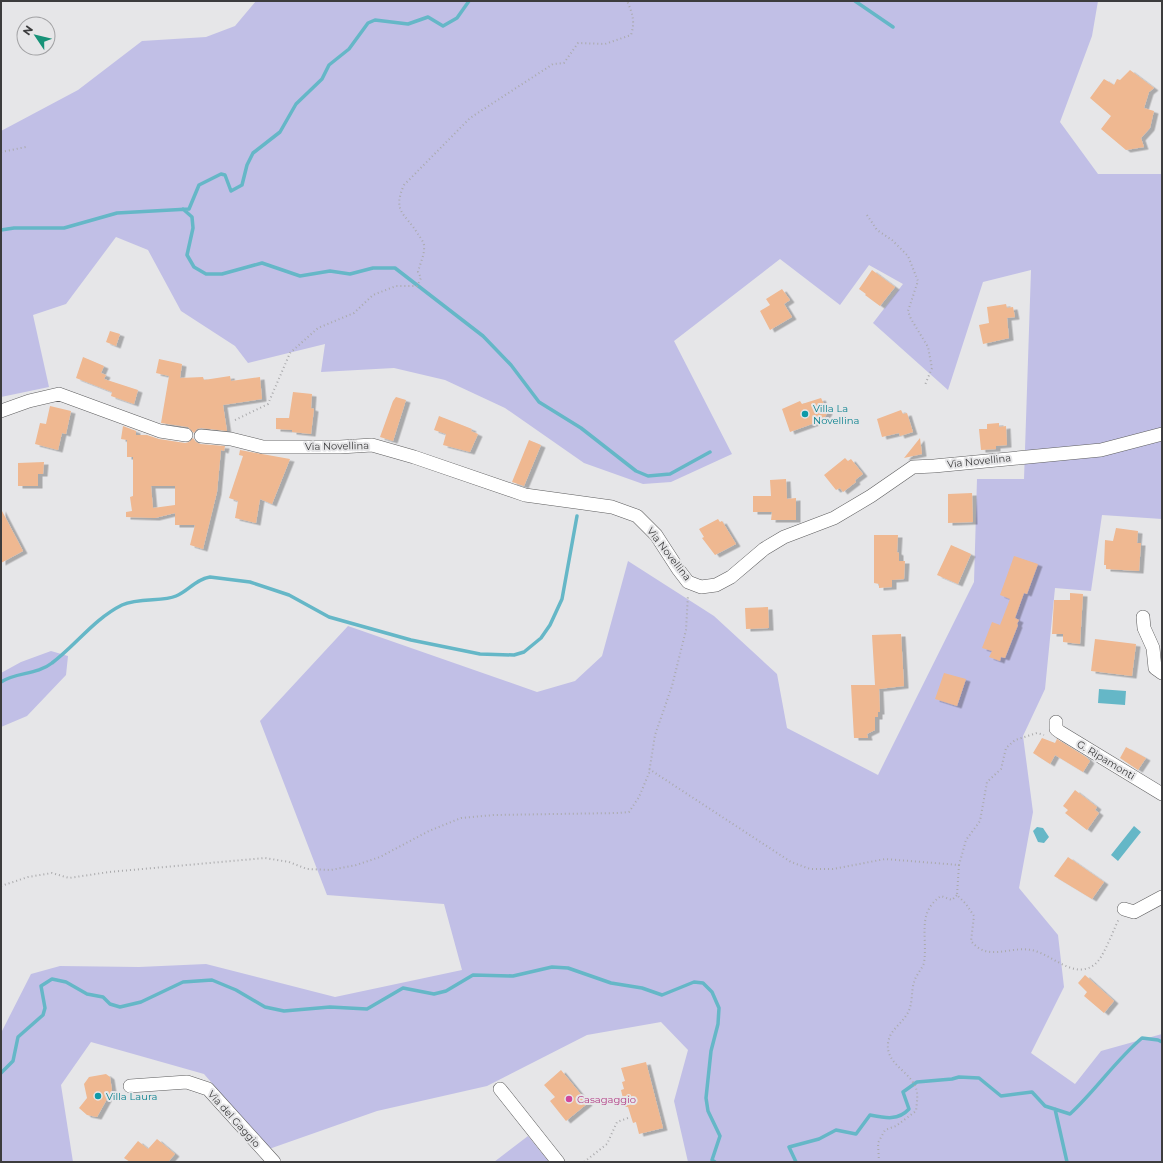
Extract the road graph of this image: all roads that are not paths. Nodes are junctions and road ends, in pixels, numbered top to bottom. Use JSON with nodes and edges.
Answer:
{"nodes":[{"id":1,"x":1,"y":411,"type":"edge"},
{"id":2,"x":1162,"y":434,"type":"edge"},
{"id":3,"x":186,"y":435,"type":"dead end"},
{"id":4,"x":201,"y":436,"type":"dead end"},
{"id":5,"x":1143,"y":617,"type":"dead end"},
{"id":6,"x":1162,"y":673,"type":"edge"},
{"id":7,"x":1056,"y":722,"type":"dead end"},
{"id":8,"x":1162,"y":794,"type":"edge"},
{"id":9,"x":1162,"y":897,"type":"edge"},
{"id":10,"x":1129,"y":910,"type":"road end"},
{"id":11,"x":130,"y":1086,"type":"dead end"},
{"id":12,"x":500,"y":1090,"type":"dead end"},
{"id":13,"x":274,"y":1162,"type":"edge"},
{"id":14,"x":558,"y":1162,"type":"edge"}],
"edges":[{"from":1,"to":3,"type":"street"},
{"from":2,"to":4,"type":"street","name":"Via Novellina"},
{"from":5,"to":6,"type":"street"},
{"from":7,"to":8,"type":"street","name":"G. Ripamonti"},
{"from":9,"to":10,"type":"street"},
{"from":11,"to":13,"type":"street","name":"Via del Gaggio"},
{"from":12,"to":14,"type":"street"}]}
